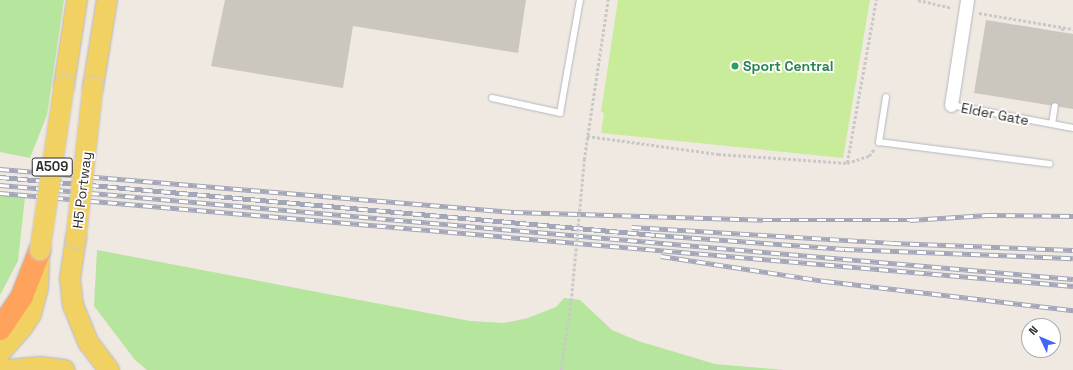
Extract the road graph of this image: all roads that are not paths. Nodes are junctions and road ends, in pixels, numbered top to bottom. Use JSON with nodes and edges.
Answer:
{"nodes":[{"id":1,"x":76,"y":0,"type":"edge"},
{"id":2,"x":107,"y":0,"type":"edge"},
{"id":3,"x":580,"y":0,"type":"edge"},
{"id":4,"x":966,"y":6,"type":"edge"},
{"id":5,"x":886,"y":97,"type":"dead end"},
{"id":6,"x":492,"y":98,"type":"dead end"},
{"id":7,"x":951,"y":105,"type":"joint"},
{"id":8,"x":1055,"y":106,"type":"dead end"},
{"id":9,"x":1052,"y":124,"type":"junction"},
{"id":10,"x":1073,"y":128,"type":"edge"},
{"id":11,"x":1050,"y":164,"type":"dead end"},
{"id":12,"x":40,"y":250,"type":"junction"},
{"id":13,"x":0,"y":329,"type":"edge"},
{"id":14,"x":0,"y":353,"type":"edge"},
{"id":15,"x":6,"y":370,"type":"edge"},
{"id":16,"x":65,"y":370,"type":"edge"},
{"id":17,"x":109,"y":370,"type":"edge"}],
"edges":[{"from":1,"to":12,"type":"main road","number":"A509","bridge":true},
{"from":2,"to":17,"type":"main road","name":"H5 Portway","number":"A509","bridge":true},
{"from":3,"to":6,"type":"lane"},
{"from":4,"to":7,"type":"street","name":"Elder Gate"},
{"from":5,"to":11,"type":"lane"},
{"from":7,"to":9,"type":"lane","name":"Elder Gate"},
{"from":8,"to":9,"type":"lane"},
{"from":9,"to":10,"type":"lane","name":"Elder Gate"},
{"from":12,"to":13,"type":"highway"},
{"from":12,"to":14,"type":"main road","number":"A509"},
{"from":15,"to":16,"type":"main road"}]}
